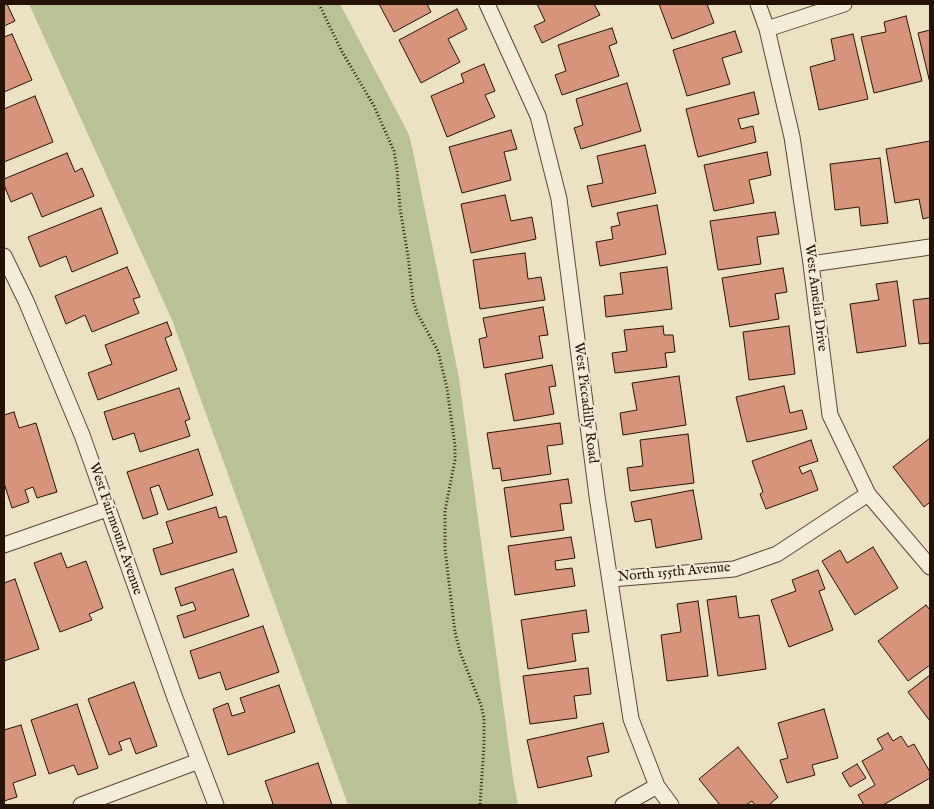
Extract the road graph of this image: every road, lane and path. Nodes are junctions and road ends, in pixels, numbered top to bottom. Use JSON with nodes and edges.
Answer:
{"nodes":[{"id":1,"x":319,"y":4,"type":"edge"},
{"id":2,"x":487,"y":4,"type":"edge"},
{"id":3,"x":758,"y":4,"type":"edge"},
{"id":4,"x":844,"y":4,"type":"edge"},
{"id":5,"x":767,"y":29,"type":"junction"},
{"id":6,"x":930,"y":247,"type":"edge"},
{"id":7,"x":4,"y":256,"type":"edge"},
{"id":8,"x":811,"y":264,"type":"junction"},
{"id":9,"x":868,"y":494,"type":"junction"},
{"id":10,"x":107,"y":509,"type":"junction"},
{"id":11,"x":4,"y":545,"type":"edge"},
{"id":12,"x":930,"y":566,"type":"edge"},
{"id":13,"x":610,"y":579,"type":"junction"},
{"id":14,"x":199,"y":761,"type":"junction"},
{"id":15,"x":656,"y":786,"type":"junction"},
{"id":16,"x":82,"y":805,"type":"edge"},
{"id":17,"x":216,"y":805,"type":"edge"},
{"id":18,"x":480,"y":805,"type":"edge"},
{"id":19,"x":623,"y":805,"type":"edge"},
{"id":20,"x":671,"y":805,"type":"edge"}],
"edges":[{"from":1,"to":18,"type":"path"},
{"from":2,"to":13,"type":"street","name":"West Piccadilly Road"},
{"from":3,"to":5,"type":"street","name":"West Amelia Drive"},
{"from":4,"to":5,"type":"street"},
{"from":5,"to":8,"type":"street","name":"West Amelia Drive"},
{"from":6,"to":8,"type":"street"},
{"from":7,"to":10,"type":"street","name":"West Fairmount Avenue"},
{"from":8,"to":9,"type":"street","name":"West Amelia Drive"},
{"from":9,"to":12,"type":"street","name":"West Amelia Drive"},
{"from":9,"to":13,"type":"street","name":"North 155th Avenue"},
{"from":10,"to":11,"type":"street"},
{"from":10,"to":14,"type":"street","name":"West Fairmount Avenue"},
{"from":13,"to":15,"type":"street","name":"West Piccadilly Road"},
{"from":14,"to":16,"type":"street"},
{"from":14,"to":17,"type":"street","name":"West Fairmount Avenue"},
{"from":15,"to":19,"type":"street"},
{"from":15,"to":20,"type":"street","name":"West Piccadilly Road"}]}
